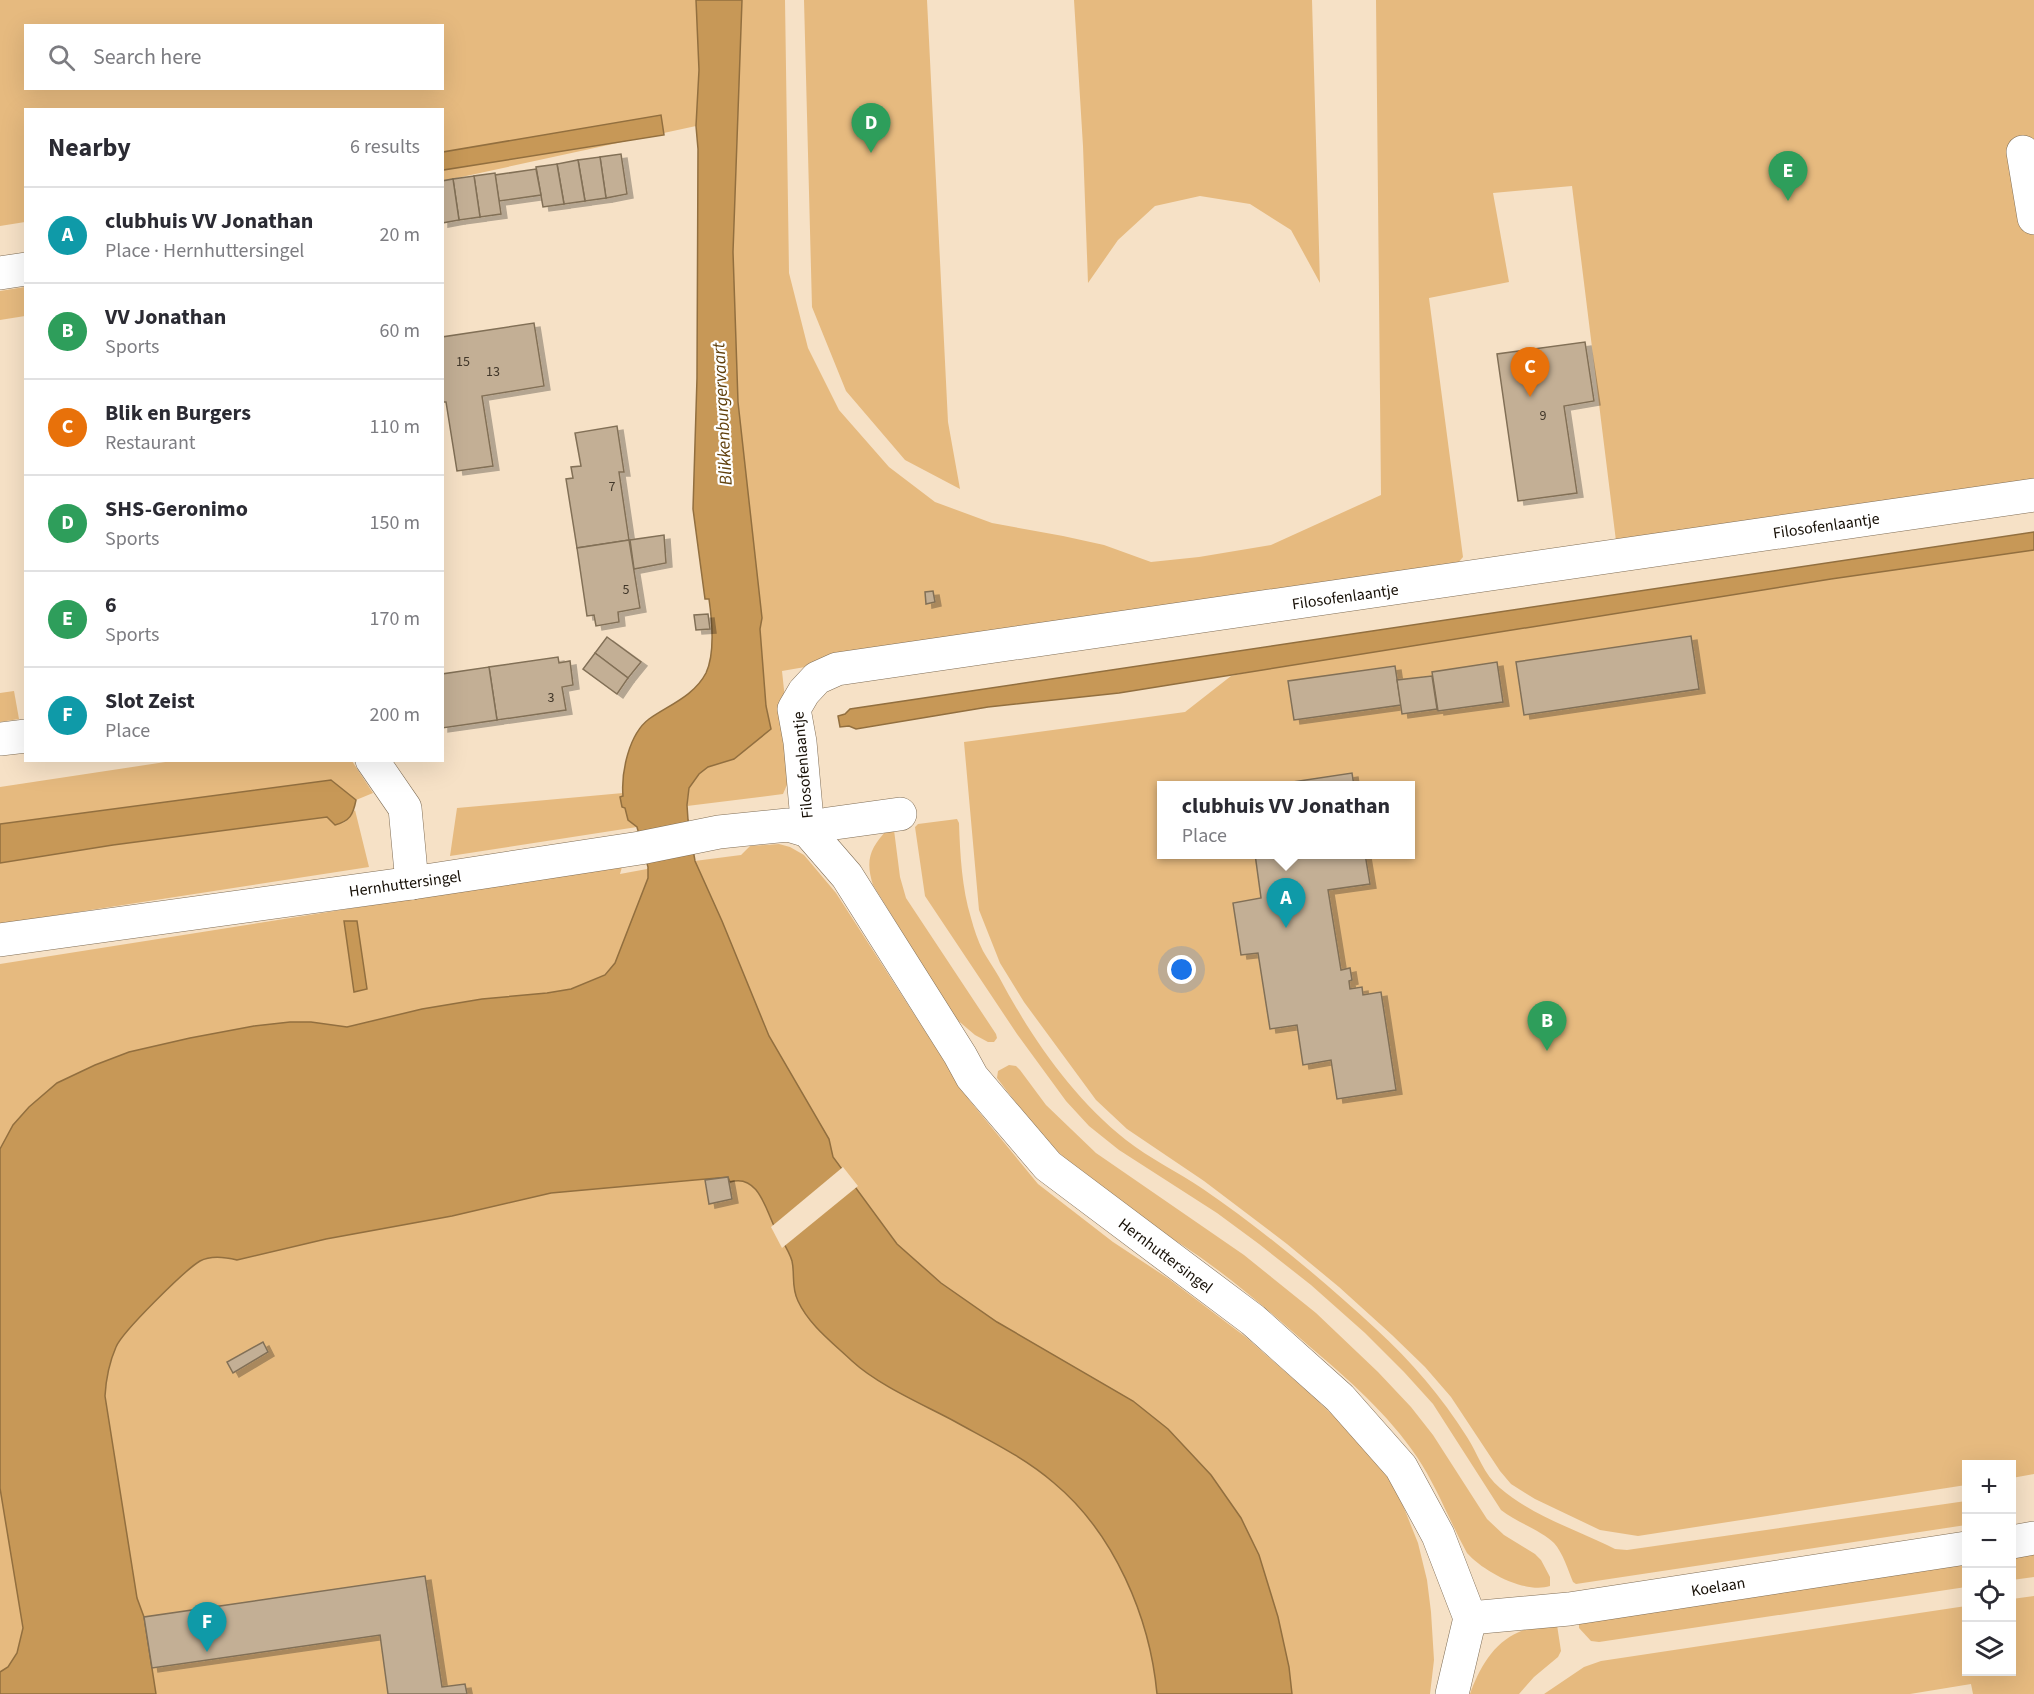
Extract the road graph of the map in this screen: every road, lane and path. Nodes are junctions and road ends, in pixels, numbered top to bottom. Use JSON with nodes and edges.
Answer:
{"nodes":[{"id":1,"x":2023,"y":152,"type":"dead end"},
{"id":2,"x":2034,"y":218,"type":"edge"},
{"id":3,"x":24,"y":269,"type":"edge"},
{"id":4,"x":0,"y":273,"type":"edge"},
{"id":5,"x":2034,"y":495,"type":"edge"},
{"id":6,"x":24,"y":736,"type":"edge"},
{"id":7,"x":0,"y":739,"type":"edge"},
{"id":8,"x":373,"y":762,"type":"edge"},
{"id":9,"x":900,"y":814,"type":"dead end"},
{"id":10,"x":808,"y":831,"type":"junction"},
{"id":11,"x":412,"y":883,"type":"junction"},
{"id":12,"x":0,"y":940,"type":"edge"},
{"id":13,"x":2034,"y":1538,"type":"edge"},
{"id":14,"x":2016,"y":1541,"type":"edge"},
{"id":15,"x":1962,"y":1549,"type":"edge"},
{"id":16,"x":1470,"y":1618,"type":"junction"},
{"id":17,"x":1452,"y":1694,"type":"edge"}],
"edges":[{"from":1,"to":2,"type":"street"},
{"from":3,"to":4,"type":"street"},
{"from":5,"to":10,"type":"street","name":"Filosofenlaantje"},
{"from":6,"to":7,"type":"street"},
{"from":8,"to":11,"type":"street"},
{"from":9,"to":10,"type":"street","name":"Hernhuttersingel"},
{"from":10,"to":11,"type":"street","name":"Hernhuttersingel"},
{"from":10,"to":16,"type":"street","name":"Hernhuttersingel"},
{"from":11,"to":12,"type":"street","name":"Hernhuttersingel"},
{"from":13,"to":14,"type":"street"},
{"from":15,"to":16,"type":"street","name":"Koelaan"},
{"from":16,"to":17,"type":"street"}]}
